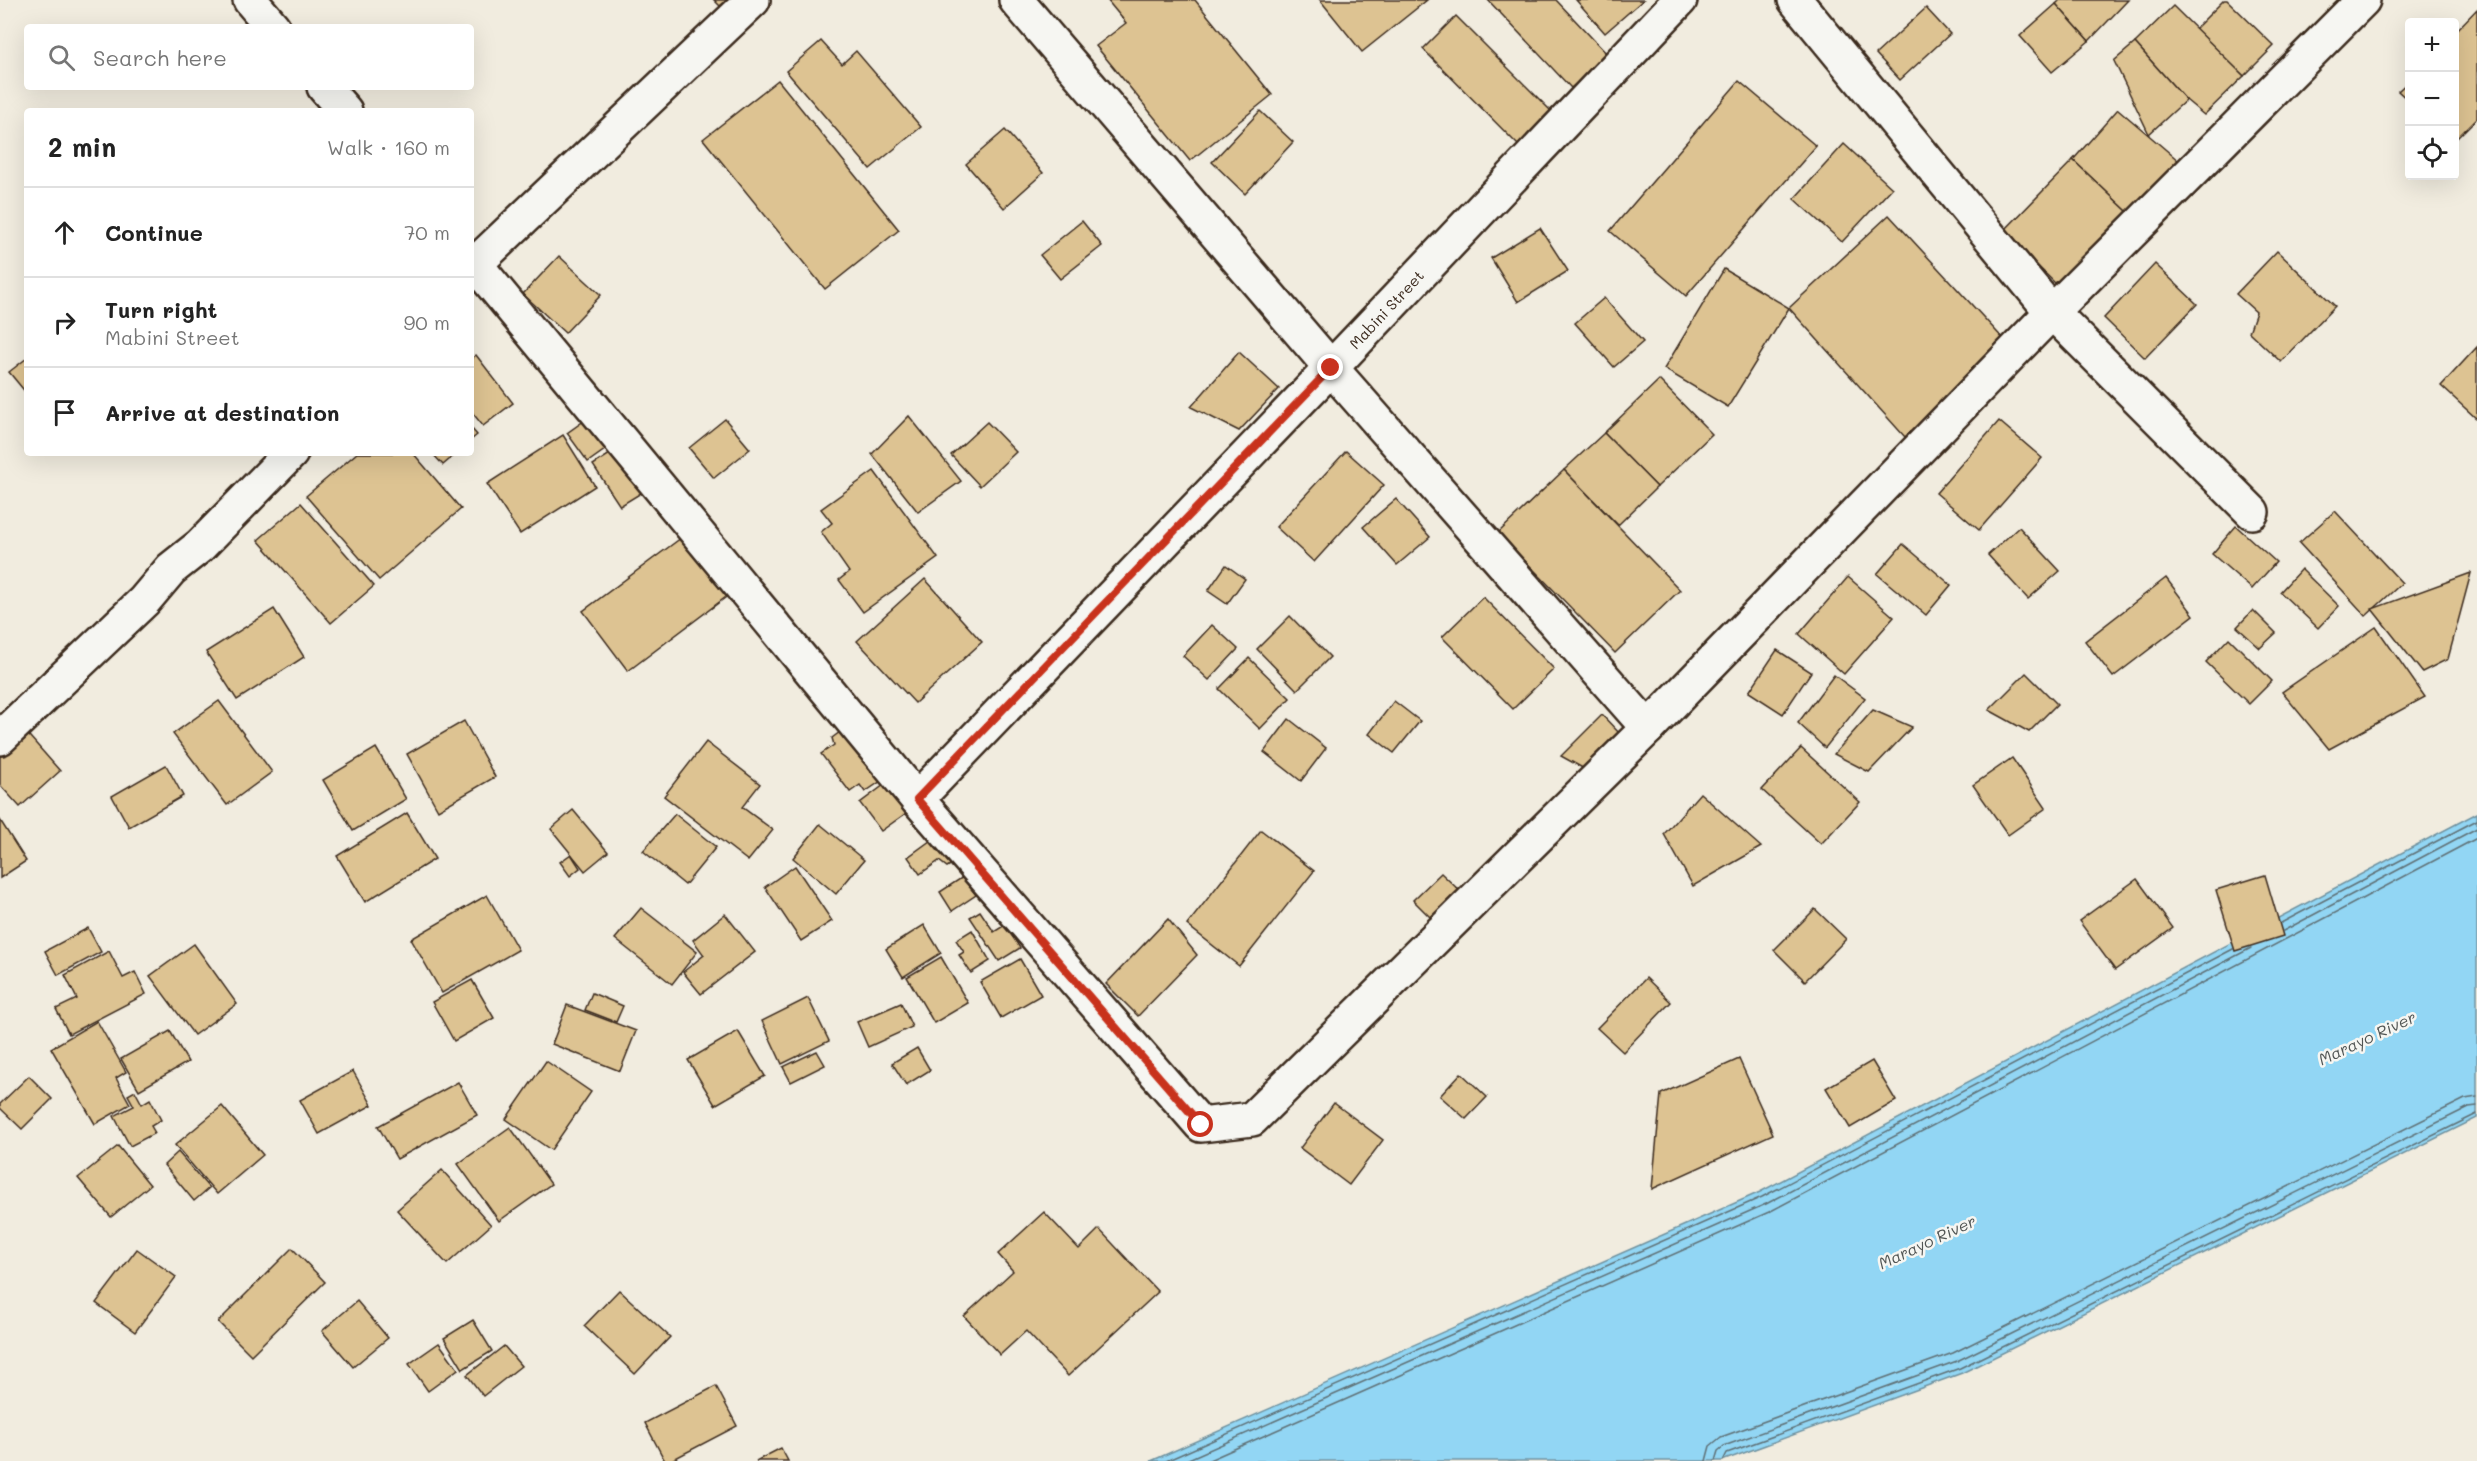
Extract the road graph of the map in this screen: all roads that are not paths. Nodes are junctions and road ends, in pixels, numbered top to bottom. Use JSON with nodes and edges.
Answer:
{"nodes":[{"id":1,"x":250,"y":0,"type":"edge"},
{"id":2,"x":753,"y":0,"type":"edge"},
{"id":3,"x":1016,"y":0,"type":"edge"},
{"id":4,"x":1680,"y":0,"type":"edge"},
{"id":5,"x":1795,"y":0,"type":"edge"},
{"id":6,"x":2363,"y":0,"type":"edge"},
{"id":7,"x":270,"y":24,"type":"edge"},
{"id":8,"x":327,"y":90,"type":"edge"},
{"id":9,"x":342,"y":108,"type":"edge"},
{"id":10,"x":474,"y":262,"type":"edge"},
{"id":11,"x":474,"y":266,"type":"edge"},
{"id":12,"x":2052,"y":312,"type":"junction"},
{"id":13,"x":1331,"y":368,"type":"junction"},
{"id":14,"x":288,"y":456,"type":"edge"},
{"id":15,"x":2253,"y":512,"type":"dead end"},
{"id":16,"x":1648,"y":729,"type":"junction"},
{"id":17,"x":0,"y":738,"type":"edge"},
{"id":18,"x":917,"y":799,"type":"junction"}],
"edges":[{"from":1,"to":7,"type":"street"},
{"from":2,"to":10,"type":"street"},
{"from":3,"to":13,"type":"street"},
{"from":4,"to":13,"type":"street","name":"Mabini Street"},
{"from":5,"to":12,"type":"street"},
{"from":6,"to":12,"type":"street"},
{"from":8,"to":9,"type":"street"},
{"from":11,"to":18,"type":"street"},
{"from":12,"to":15,"type":"street"},
{"from":12,"to":16,"type":"street"},
{"from":13,"to":16,"type":"street"},
{"from":13,"to":18,"type":"street","name":"Mabini Street"},
{"from":14,"to":17,"type":"street"},
{"from":16,"to":18,"type":"street"}]}
